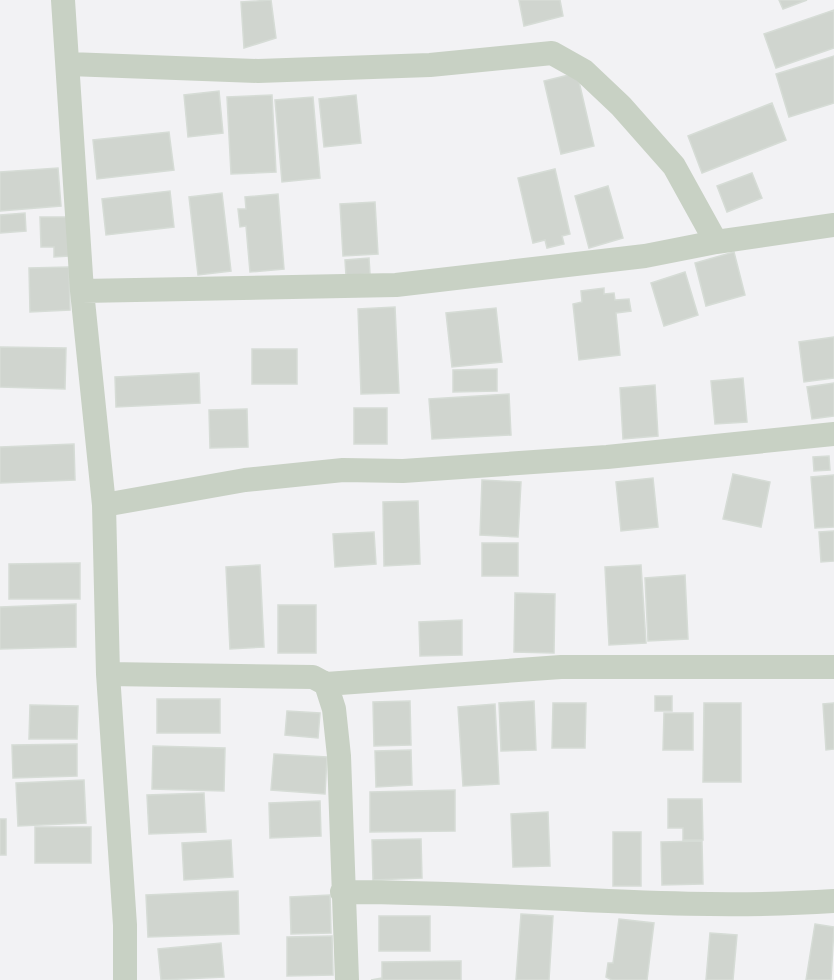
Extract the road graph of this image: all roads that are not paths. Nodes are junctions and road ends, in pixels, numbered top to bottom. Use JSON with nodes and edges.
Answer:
{"nodes":[{"id":1,"x":63,"y":0,"type":"edge"},
{"id":2,"x":69,"y":64,"type":"junction"},
{"id":3,"x":834,"y":225,"type":"edge"},
{"id":4,"x":716,"y":242,"type":"junction"},
{"id":5,"x":82,"y":291,"type":"junction"},
{"id":6,"x":834,"y":434,"type":"edge"},
{"id":7,"x":104,"y":505,"type":"junction"},
{"id":8,"x":834,"y":667,"type":"edge"},
{"id":9,"x":108,"y":674,"type":"junction"},
{"id":10,"x":326,"y":684,"type":"junction"},
{"id":11,"x":342,"y":892,"type":"junction"},
{"id":12,"x":834,"y":901,"type":"edge"},
{"id":13,"x":125,"y":980,"type":"edge"},
{"id":14,"x":347,"y":980,"type":"edge"}],
"edges":[{"from":1,"to":2,"type":"street"},
{"from":2,"to":4,"type":"street"},
{"from":2,"to":5,"type":"street"},
{"from":3,"to":4,"type":"street"},
{"from":4,"to":5,"type":"street"},
{"from":5,"to":7,"type":"street"},
{"from":6,"to":7,"type":"street"},
{"from":7,"to":9,"type":"street"},
{"from":8,"to":10,"type":"street"},
{"from":9,"to":10,"type":"street"},
{"from":9,"to":13,"type":"street"},
{"from":10,"to":11,"type":"street"},
{"from":11,"to":12,"type":"street"},
{"from":11,"to":14,"type":"street"}]}
